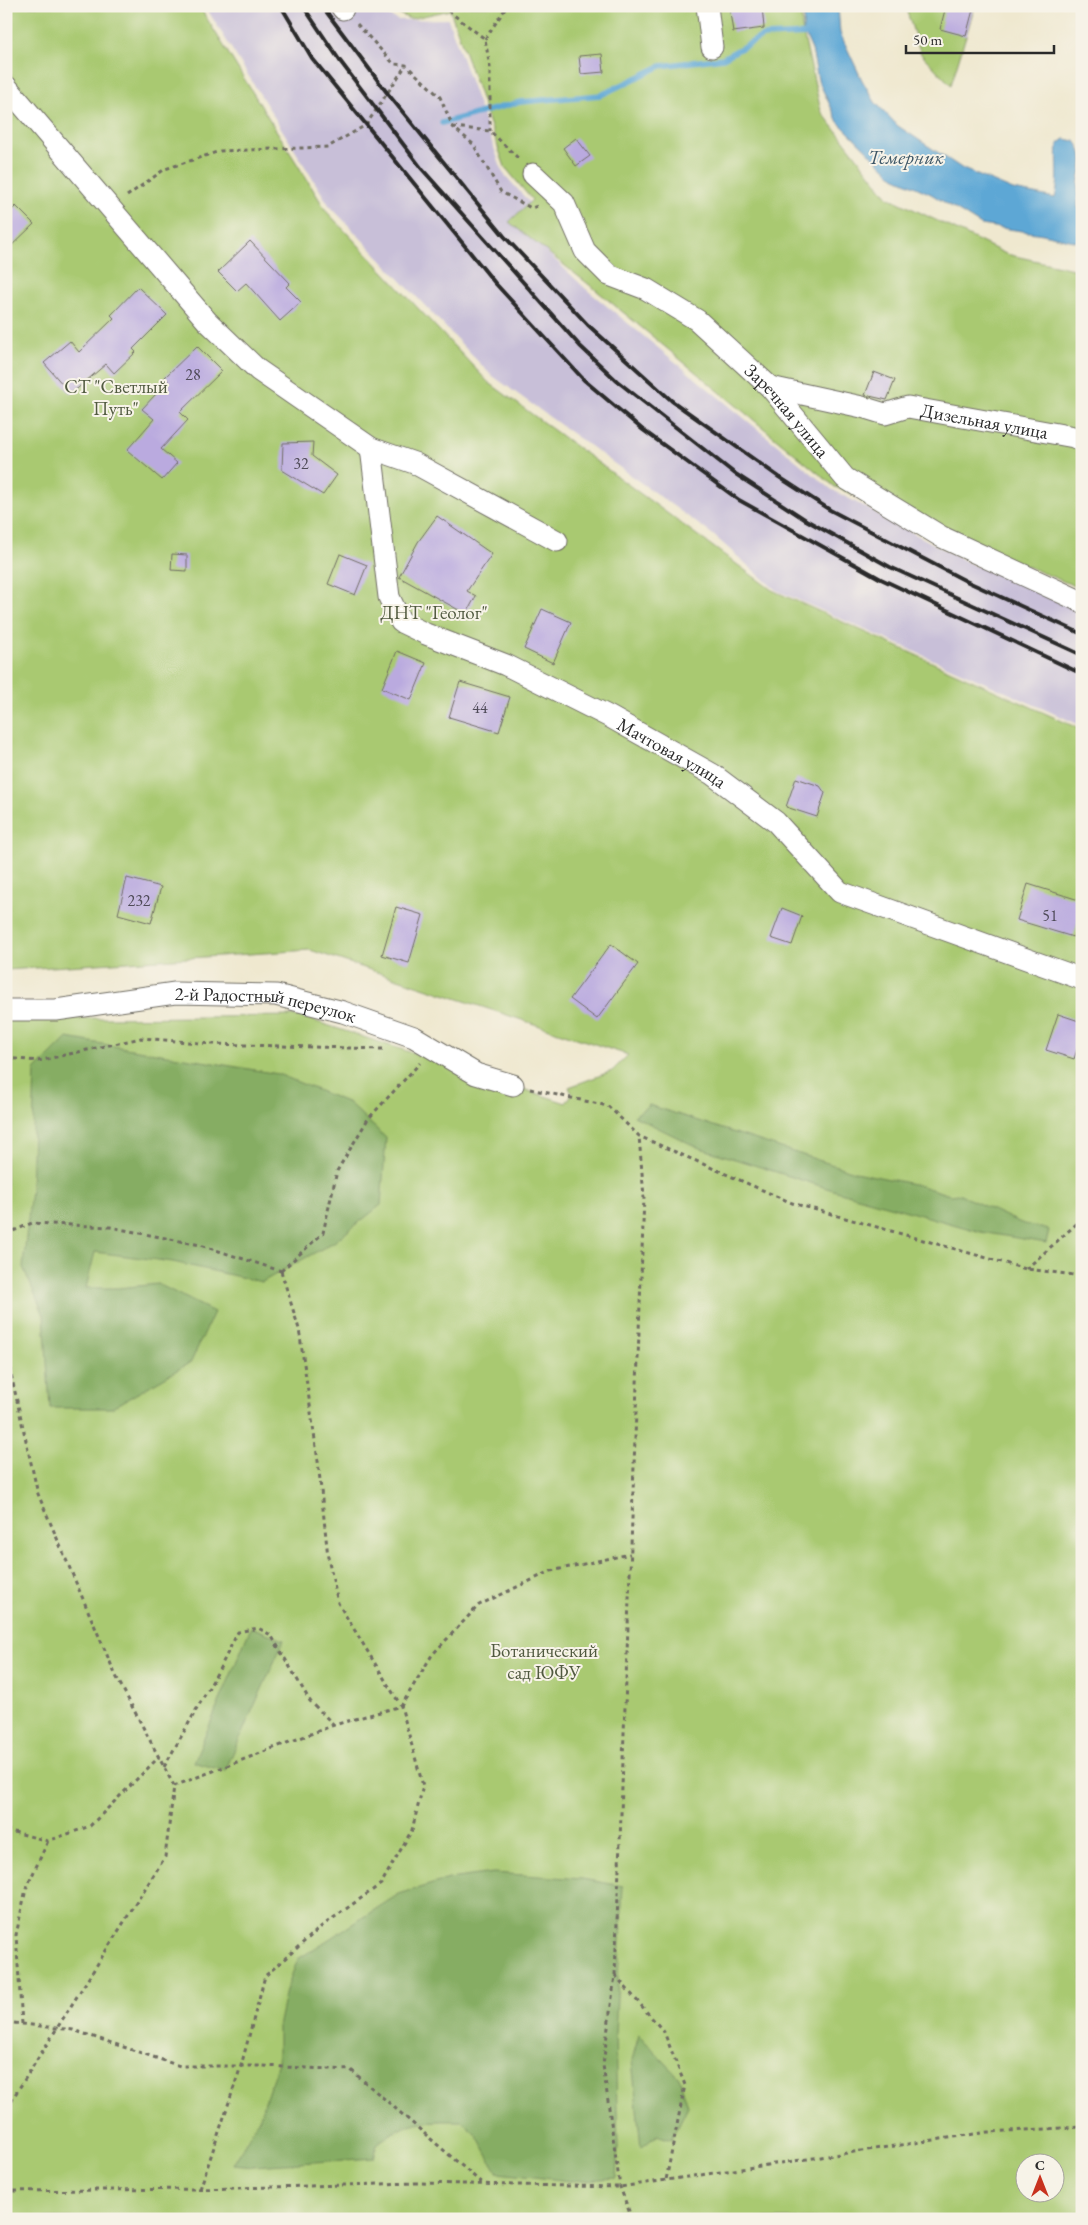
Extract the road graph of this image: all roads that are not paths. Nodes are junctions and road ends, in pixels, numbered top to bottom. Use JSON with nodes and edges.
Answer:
{"nodes":[{"id":1,"x":707,"y":6,"type":"edge"},
{"id":2,"x":712,"y":47,"type":"dead end"},
{"id":3,"x":6,"y":86,"type":"edge"},
{"id":4,"x":533,"y":174,"type":"road end"},
{"id":5,"x":770,"y":387,"type":"junction"},
{"id":6,"x":1082,"y":441,"type":"edge"},
{"id":7,"x":371,"y":448,"type":"junction"},
{"id":8,"x":557,"y":541,"type":"dead end"},
{"id":9,"x":1082,"y":602,"type":"edge"},
{"id":10,"x":1082,"y":979,"type":"edge"},
{"id":11,"x":6,"y":1010,"type":"edge"},
{"id":12,"x":513,"y":1086,"type":"road end"}],
"edges":[{"from":1,"to":2,"type":"street"},
{"from":3,"to":7,"type":"street"},
{"from":4,"to":5,"type":"street","name":"Заречная улица"},
{"from":5,"to":6,"type":"street","name":"Дизельная улица"},
{"from":5,"to":9,"type":"street","name":"Заречная улица"},
{"from":7,"to":8,"type":"street"},
{"from":7,"to":10,"type":"street","name":"Мачтовая улица"},
{"from":11,"to":12,"type":"street","name":"2-й Радостный переулок"}]}
